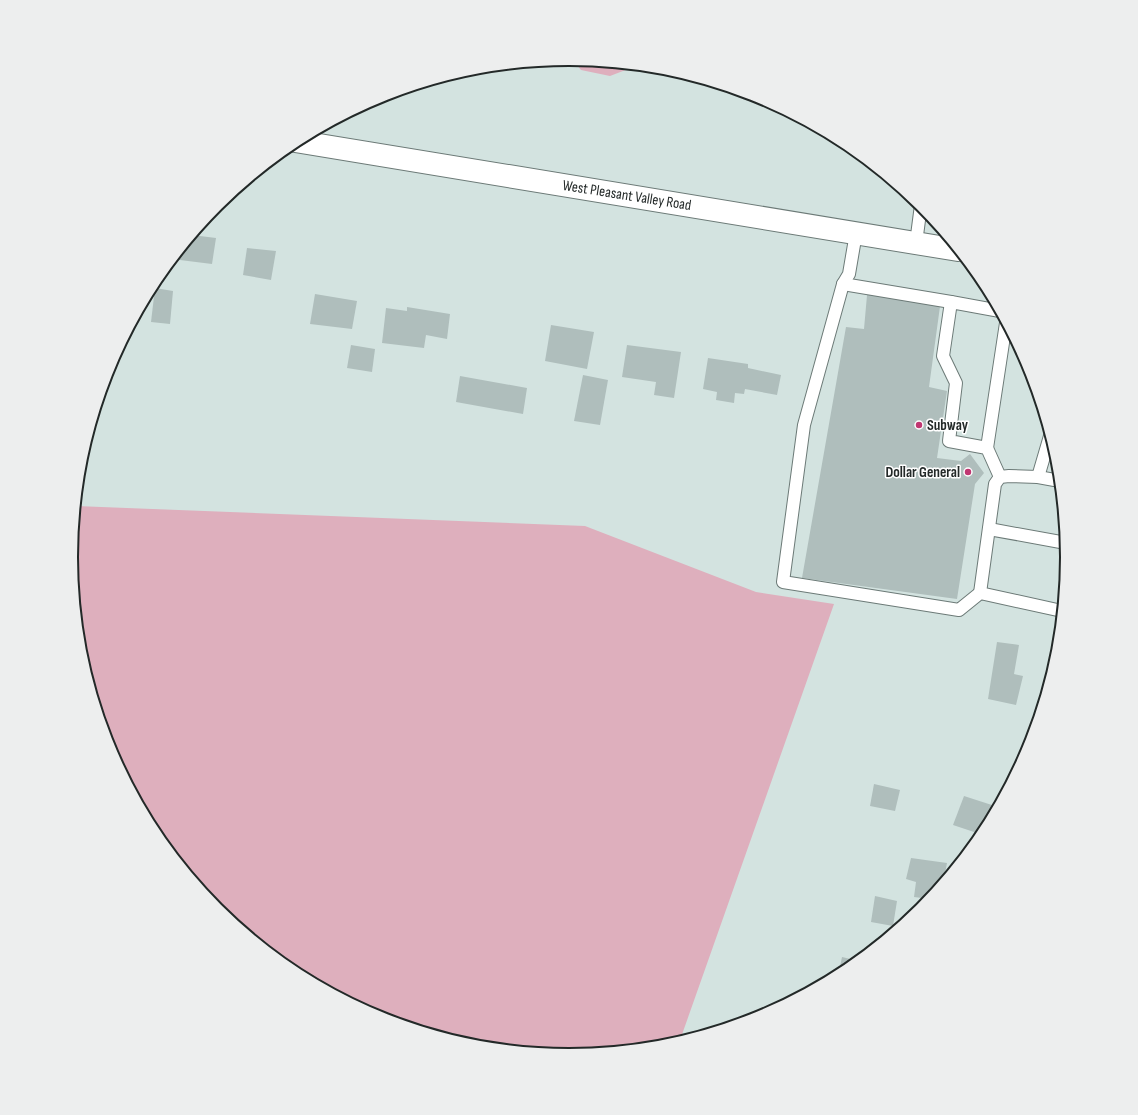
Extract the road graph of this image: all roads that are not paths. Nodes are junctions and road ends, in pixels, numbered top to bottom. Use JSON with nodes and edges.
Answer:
{"nodes":[{"id":1,"x":306,"y":143,"type":"edge"},
{"id":2,"x":920,"y":213,"type":"edge"},
{"id":3,"x":856,"y":233,"type":"junction"},
{"id":4,"x":916,"y":243,"type":"junction"},
{"id":5,"x":952,"y":249,"type":"edge"},
{"id":6,"x":843,"y":284,"type":"junction"},
{"id":7,"x":951,"y":302,"type":"junction"},
{"id":8,"x":994,"y":311,"type":"edge"},
{"id":9,"x":1005,"y":330,"type":"edge"},
{"id":10,"x":1047,"y":445,"type":"edge"},
{"id":11,"x":987,"y":448,"type":"junction"},
{"id":12,"x":1000,"y":477,"type":"junction"},
{"id":13,"x":1038,"y":477,"type":"junction"},
{"id":14,"x":1054,"y":479,"type":"edge"},
{"id":15,"x":989,"y":529,"type":"junction"},
{"id":16,"x":1060,"y":542,"type":"edge"},
{"id":17,"x":980,"y":593,"type":"junction"},
{"id":18,"x":1057,"y":610,"type":"edge"}],
"edges":[{"from":1,"to":3,"type":"main road","name":"West Pleasant Valley Road"},
{"from":2,"to":4,"type":"lane"},
{"from":3,"to":4,"type":"main road","name":"West Pleasant Valley Road"},
{"from":3,"to":6,"type":"lane"},
{"from":4,"to":5,"type":"main road","name":"West Pleasant Valley Road"},
{"from":6,"to":7,"type":"lane"},
{"from":6,"to":17,"type":"lane"},
{"from":7,"to":8,"type":"lane"},
{"from":7,"to":11,"type":"lane"},
{"from":9,"to":11,"type":"lane"},
{"from":10,"to":13,"type":"lane"},
{"from":11,"to":12,"type":"lane"},
{"from":12,"to":13,"type":"lane"},
{"from":12,"to":15,"type":"lane"},
{"from":13,"to":14,"type":"lane"},
{"from":15,"to":16,"type":"lane"},
{"from":15,"to":17,"type":"lane"},
{"from":17,"to":18,"type":"lane"}]}
